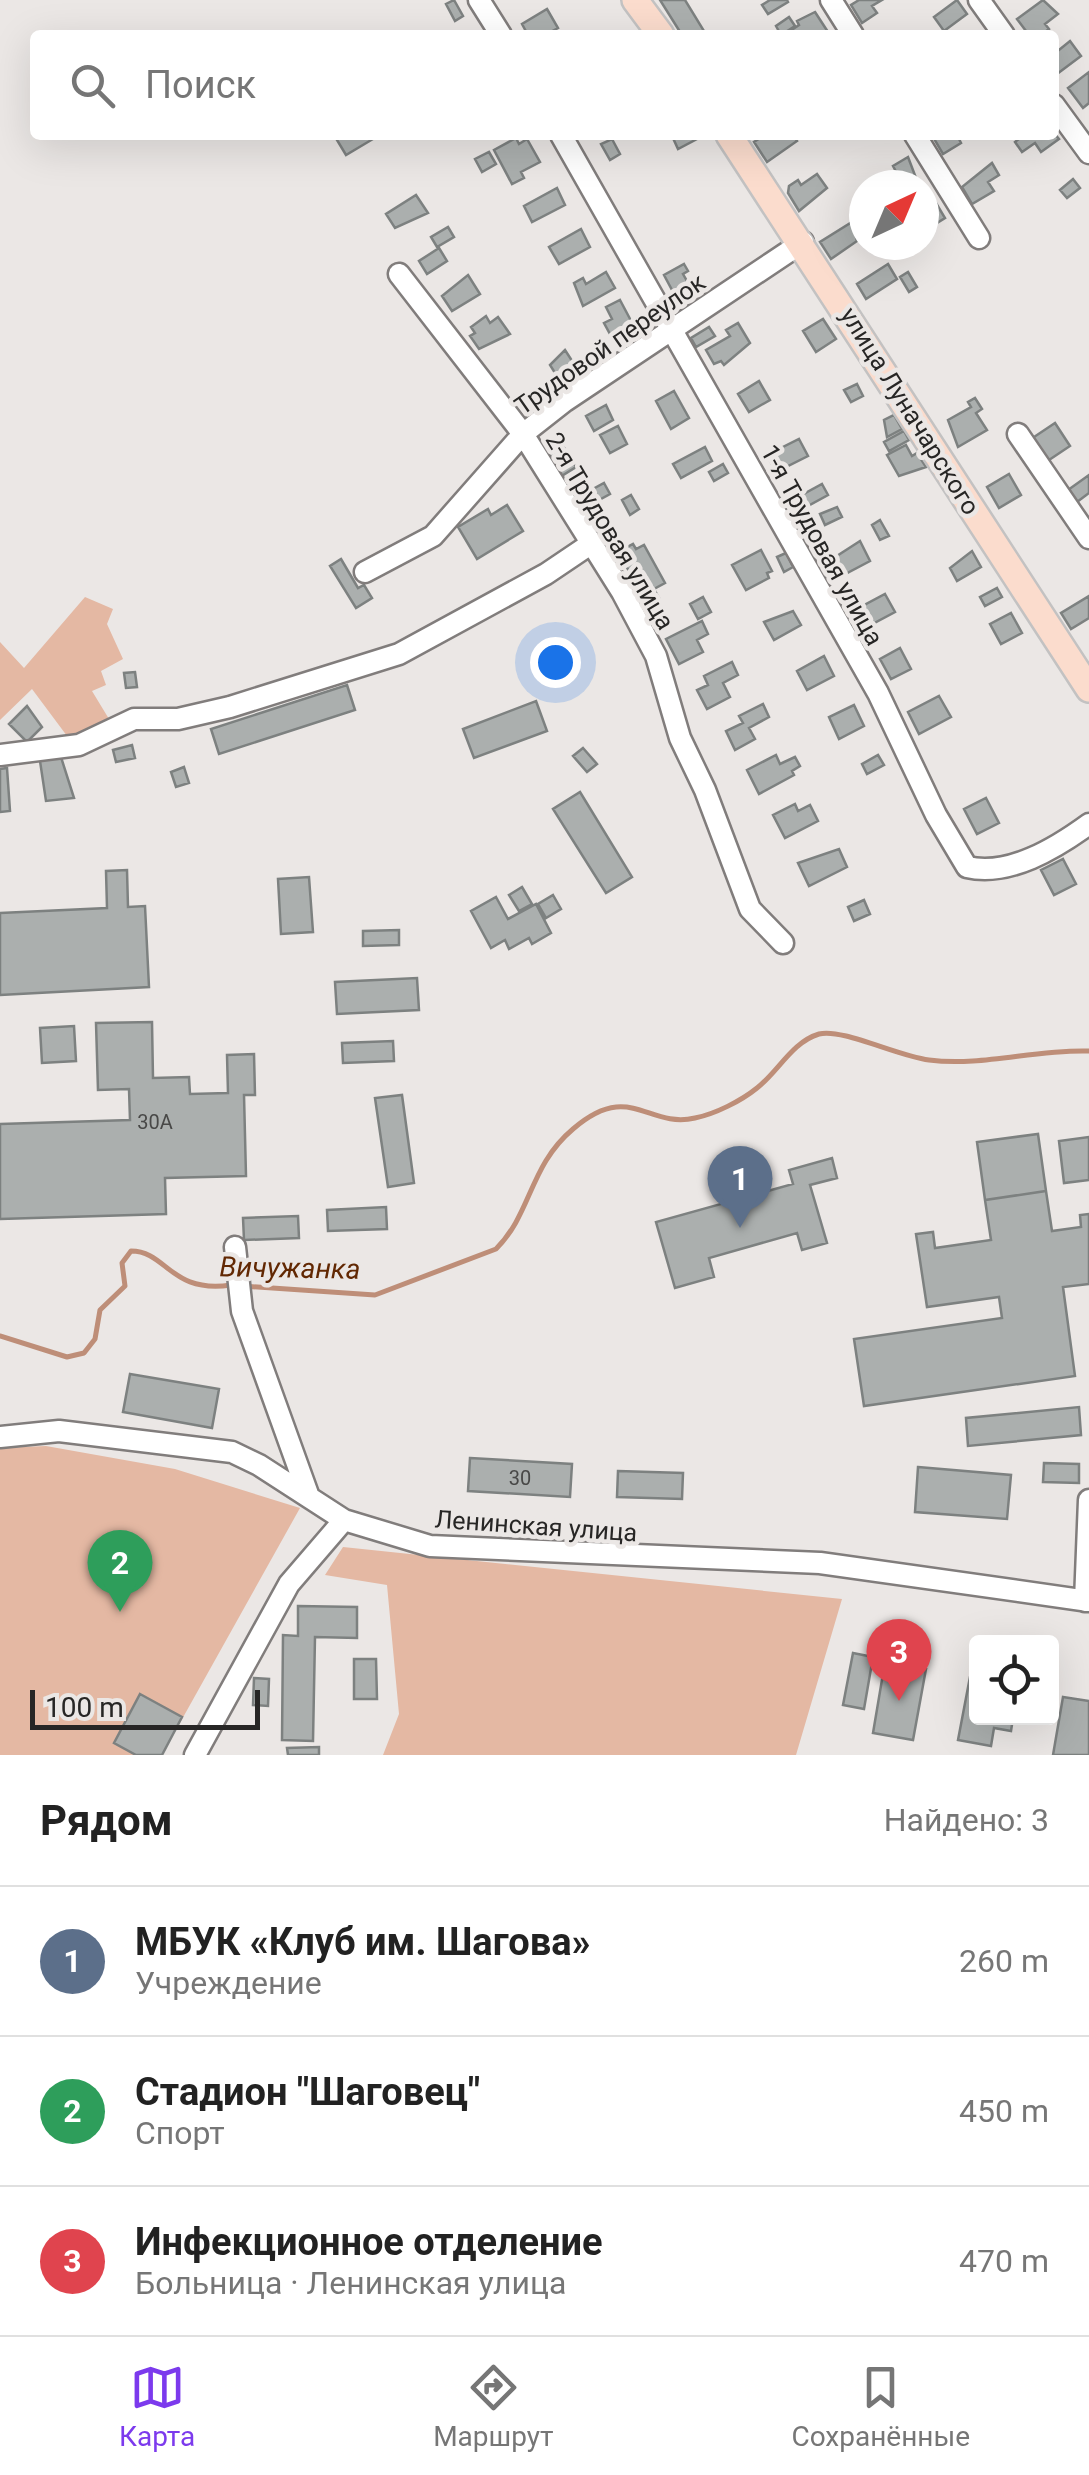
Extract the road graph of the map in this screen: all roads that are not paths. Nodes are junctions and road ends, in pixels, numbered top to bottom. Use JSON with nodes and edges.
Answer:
{"nodes":[{"id":1,"x":480,"y":0,"type":"edge"},
{"id":2,"x":635,"y":0,"type":"edge"},
{"id":3,"x":831,"y":0,"type":"edge"},
{"id":4,"x":979,"y":0,"type":"edge"},
{"id":5,"x":498,"y":30,"type":"edge"},
{"id":6,"x":657,"y":30,"type":"edge"},
{"id":7,"x":850,"y":30,"type":"edge"},
{"id":8,"x":1000,"y":30,"type":"edge"},
{"id":9,"x":1059,"y":111,"type":"edge"},
{"id":10,"x":565,"y":140,"type":"edge"},
{"id":11,"x":733,"y":140,"type":"edge"},
{"id":12,"x":918,"y":140,"type":"edge"},
{"id":13,"x":1089,"y":153,"type":"edge"},
{"id":14,"x":979,"y":238,"type":"dead end"},
{"id":15,"x":803,"y":242,"type":"junction"},
{"id":16,"x":399,"y":274,"type":"dead end"},
{"id":17,"x":674,"y":330,"type":"junction"},
{"id":18,"x":522,"y":434,"type":"junction"},
{"id":19,"x":1018,"y":434,"type":"dead end"},
{"id":20,"x":1089,"y":538,"type":"edge"},
{"id":21,"x":592,"y":543,"type":"junction"},
{"id":22,"x":365,"y":572,"type":"dead end"},
{"id":23,"x":1089,"y":689,"type":"edge"},
{"id":24,"x":0,"y":755,"type":"edge"},
{"id":25,"x":1089,"y":824,"type":"edge"},
{"id":26,"x":783,"y":943,"type":"dead end"},
{"id":27,"x":235,"y":1247,"type":"dead end"},
{"id":28,"x":0,"y":1436,"type":"edge"},
{"id":29,"x":309,"y":1497,"type":"junction"},
{"id":30,"x":1089,"y":1500,"type":"edge"},
{"id":31,"x":344,"y":1520,"type":"junction"},
{"id":32,"x":1087,"y":1601,"type":"edge"},
{"id":33,"x":195,"y":1755,"type":"edge"}],
"edges":[{"from":1,"to":5,"type":"street"},
{"from":2,"to":6,"type":"main road"},
{"from":3,"to":7,"type":"street"},
{"from":4,"to":8,"type":"street"},
{"from":9,"to":13,"type":"street"},
{"from":10,"to":17,"type":"street","name":"1-я Трудовая улица"},
{"from":11,"to":15,"type":"main road","name":"улица Луначарского"},
{"from":12,"to":14,"type":"street"},
{"from":15,"to":17,"type":"street","name":"Трудовой переулок"},
{"from":15,"to":23,"type":"main road","name":"улица Луначарского"},
{"from":16,"to":18,"type":"street","name":"2-я Трудовая улица"},
{"from":17,"to":18,"type":"street","name":"Трудовой переулок"},
{"from":17,"to":25,"type":"street","name":"1-я Трудовая улица"},
{"from":18,"to":21,"type":"street","name":"2-я Трудовая улица"},
{"from":18,"to":22,"type":"street","name":"Трудовой переулок"},
{"from":19,"to":20,"type":"street"},
{"from":21,"to":24,"type":"street"},
{"from":21,"to":26,"type":"street","name":"2-я Трудовая улица"},
{"from":27,"to":29,"type":"street"},
{"from":28,"to":29,"type":"street","name":"Ленинская улица"},
{"from":29,"to":31,"type":"street","name":"Ленинская улица"},
{"from":30,"to":32,"type":"street"},
{"from":31,"to":32,"type":"street","name":"Ленинская улица"},
{"from":31,"to":33,"type":"street"}]}
